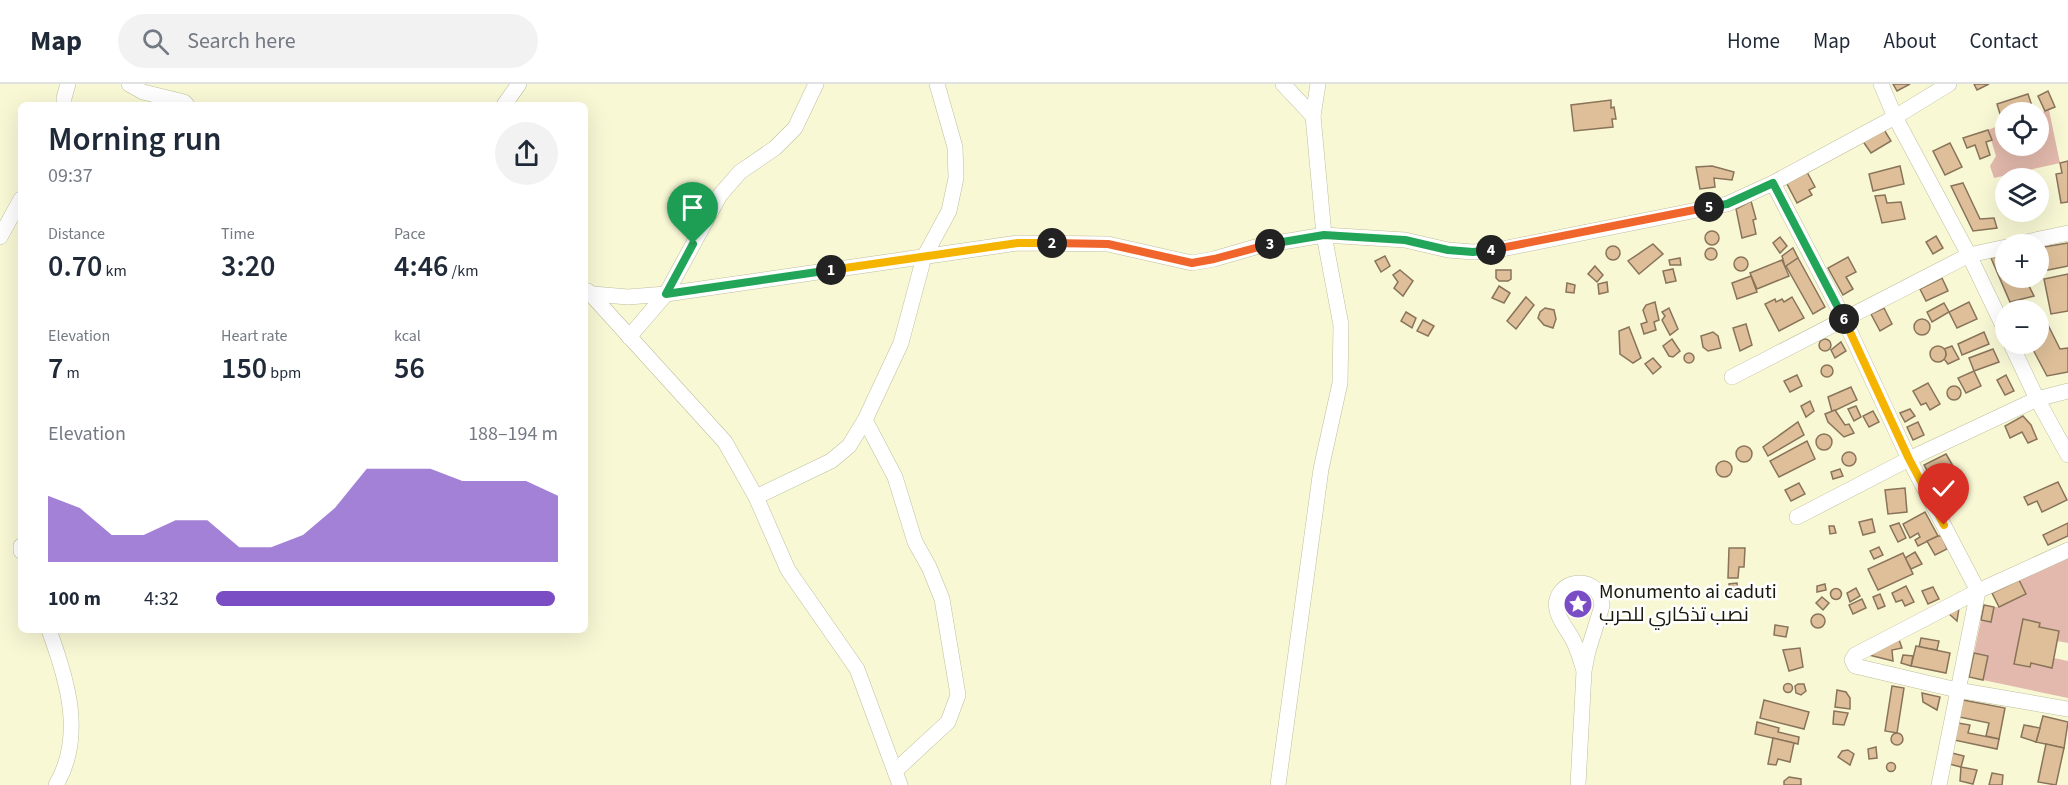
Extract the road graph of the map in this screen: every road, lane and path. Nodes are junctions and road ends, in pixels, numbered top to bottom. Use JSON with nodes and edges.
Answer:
{"nodes":[{"id":1,"x":68,"y":84,"type":"edge"},
{"id":2,"x":129,"y":84,"type":"edge"},
{"id":3,"x":519,"y":84,"type":"edge"},
{"id":4,"x":816,"y":84,"type":"edge"},
{"id":5,"x":937,"y":84,"type":"edge"},
{"id":6,"x":1283,"y":84,"type":"edge"},
{"id":7,"x":1318,"y":84,"type":"edge"},
{"id":8,"x":1881,"y":84,"type":"edge"},
{"id":9,"x":1949,"y":84,"type":"edge"},
{"id":10,"x":64,"y":102,"type":"edge"},
{"id":11,"x":184,"y":102,"type":"edge"},
{"id":12,"x":506,"y":102,"type":"edge"},
{"id":13,"x":1313,"y":116,"type":"junction"},
{"id":14,"x":1895,"y":117,"type":"junction"},
{"id":15,"x":1773,"y":183,"type":"junction"},
{"id":16,"x":18,"y":204,"type":"edge"},
{"id":17,"x":2068,"y":233,"type":"edge"},
{"id":18,"x":1324,"y":235,"type":"junction"},
{"id":19,"x":0,"y":237,"type":"edge"},
{"id":20,"x":2049,"y":237,"type":"edge"},
{"id":21,"x":1995,"y":249,"type":"edge"},
{"id":22,"x":1970,"y":255,"type":"junction"},
{"id":23,"x":924,"y":257,"type":"junction"},
{"id":24,"x":589,"y":292,"type":"edge"},
{"id":25,"x":666,"y":294,"type":"junction"},
{"id":26,"x":1995,"y":308,"type":"edge"},
{"id":27,"x":1844,"y":319,"type":"junction"},
{"id":28,"x":629,"y":337,"type":"junction"},
{"id":29,"x":2016,"y":354,"type":"edge"},
{"id":30,"x":1732,"y":377,"type":"dead end"},
{"id":31,"x":2068,"y":391,"type":"edge"},
{"id":32,"x":2037,"y":399,"type":"junction"},
{"id":33,"x":865,"y":420,"type":"junction"},
{"id":34,"x":2068,"y":455,"type":"edge"},
{"id":35,"x":1909,"y":459,"type":"junction"},
{"id":36,"x":756,"y":497,"type":"junction"},
{"id":37,"x":1797,"y":517,"type":"dead end"},
{"id":38,"x":2068,"y":550,"type":"edge"},
{"id":39,"x":1978,"y":591,"type":"junction"},
{"id":40,"x":50,"y":633,"type":"edge"},
{"id":41,"x":1584,"y":671,"type":"junction"},
{"id":42,"x":1957,"y":690,"type":"junction"},
{"id":43,"x":2068,"y":709,"type":"edge"},
{"id":44,"x":898,"y":778,"type":"edge"},
{"id":45,"x":56,"y":785,"type":"edge"},
{"id":46,"x":1278,"y":785,"type":"edge"},
{"id":47,"x":1578,"y":785,"type":"edge"},
{"id":48,"x":1939,"y":785,"type":"edge"}],
"edges":[{"from":1,"to":10,"type":"street"},
{"from":2,"to":11,"type":"street"},
{"from":3,"to":12,"type":"street"},
{"from":4,"to":25,"type":"street"},
{"from":5,"to":23,"type":"street"},
{"from":6,"to":13,"type":"street"},
{"from":7,"to":13,"type":"street"},
{"from":8,"to":14,"type":"street"},
{"from":9,"to":14,"type":"street"},
{"from":13,"to":18,"type":"street"},
{"from":14,"to":15,"type":"street"},
{"from":14,"to":22,"type":"street"},
{"from":15,"to":18,"type":"street"},
{"from":15,"to":27,"type":"street"},
{"from":16,"to":19,"type":"street"},
{"from":17,"to":20,"type":"street"},
{"from":18,"to":23,"type":"street"},
{"from":18,"to":46,"type":"street"},
{"from":21,"to":22,"type":"street"},
{"from":22,"to":26,"type":"street"},
{"from":22,"to":27,"type":"street"},
{"from":23,"to":25,"type":"street"},
{"from":23,"to":33,"type":"street"},
{"from":24,"to":25,"type":"street"},
{"from":24,"to":28,"type":"street"},
{"from":25,"to":28,"type":"street"},
{"from":27,"to":30,"type":"street"},
{"from":27,"to":35,"type":"street"},
{"from":28,"to":36,"type":"street"},
{"from":29,"to":32,"type":"street"},
{"from":31,"to":32,"type":"street"},
{"from":32,"to":34,"type":"street"},
{"from":32,"to":35,"type":"street"},
{"from":33,"to":36,"type":"street"},
{"from":33,"to":44,"type":"street"},
{"from":35,"to":37,"type":"street"},
{"from":35,"to":39,"type":"street"},
{"from":36,"to":44,"type":"street"},
{"from":38,"to":39,"type":"street"},
{"from":39,"to":42,"type":"street"},
{"from":39,"to":42,"type":"street"},
{"from":40,"to":45,"type":"street"},
{"from":41,"to":41,"type":"street"},
{"from":41,"to":47,"type":"street"},
{"from":42,"to":43,"type":"street"},
{"from":42,"to":48,"type":"street"}]}
